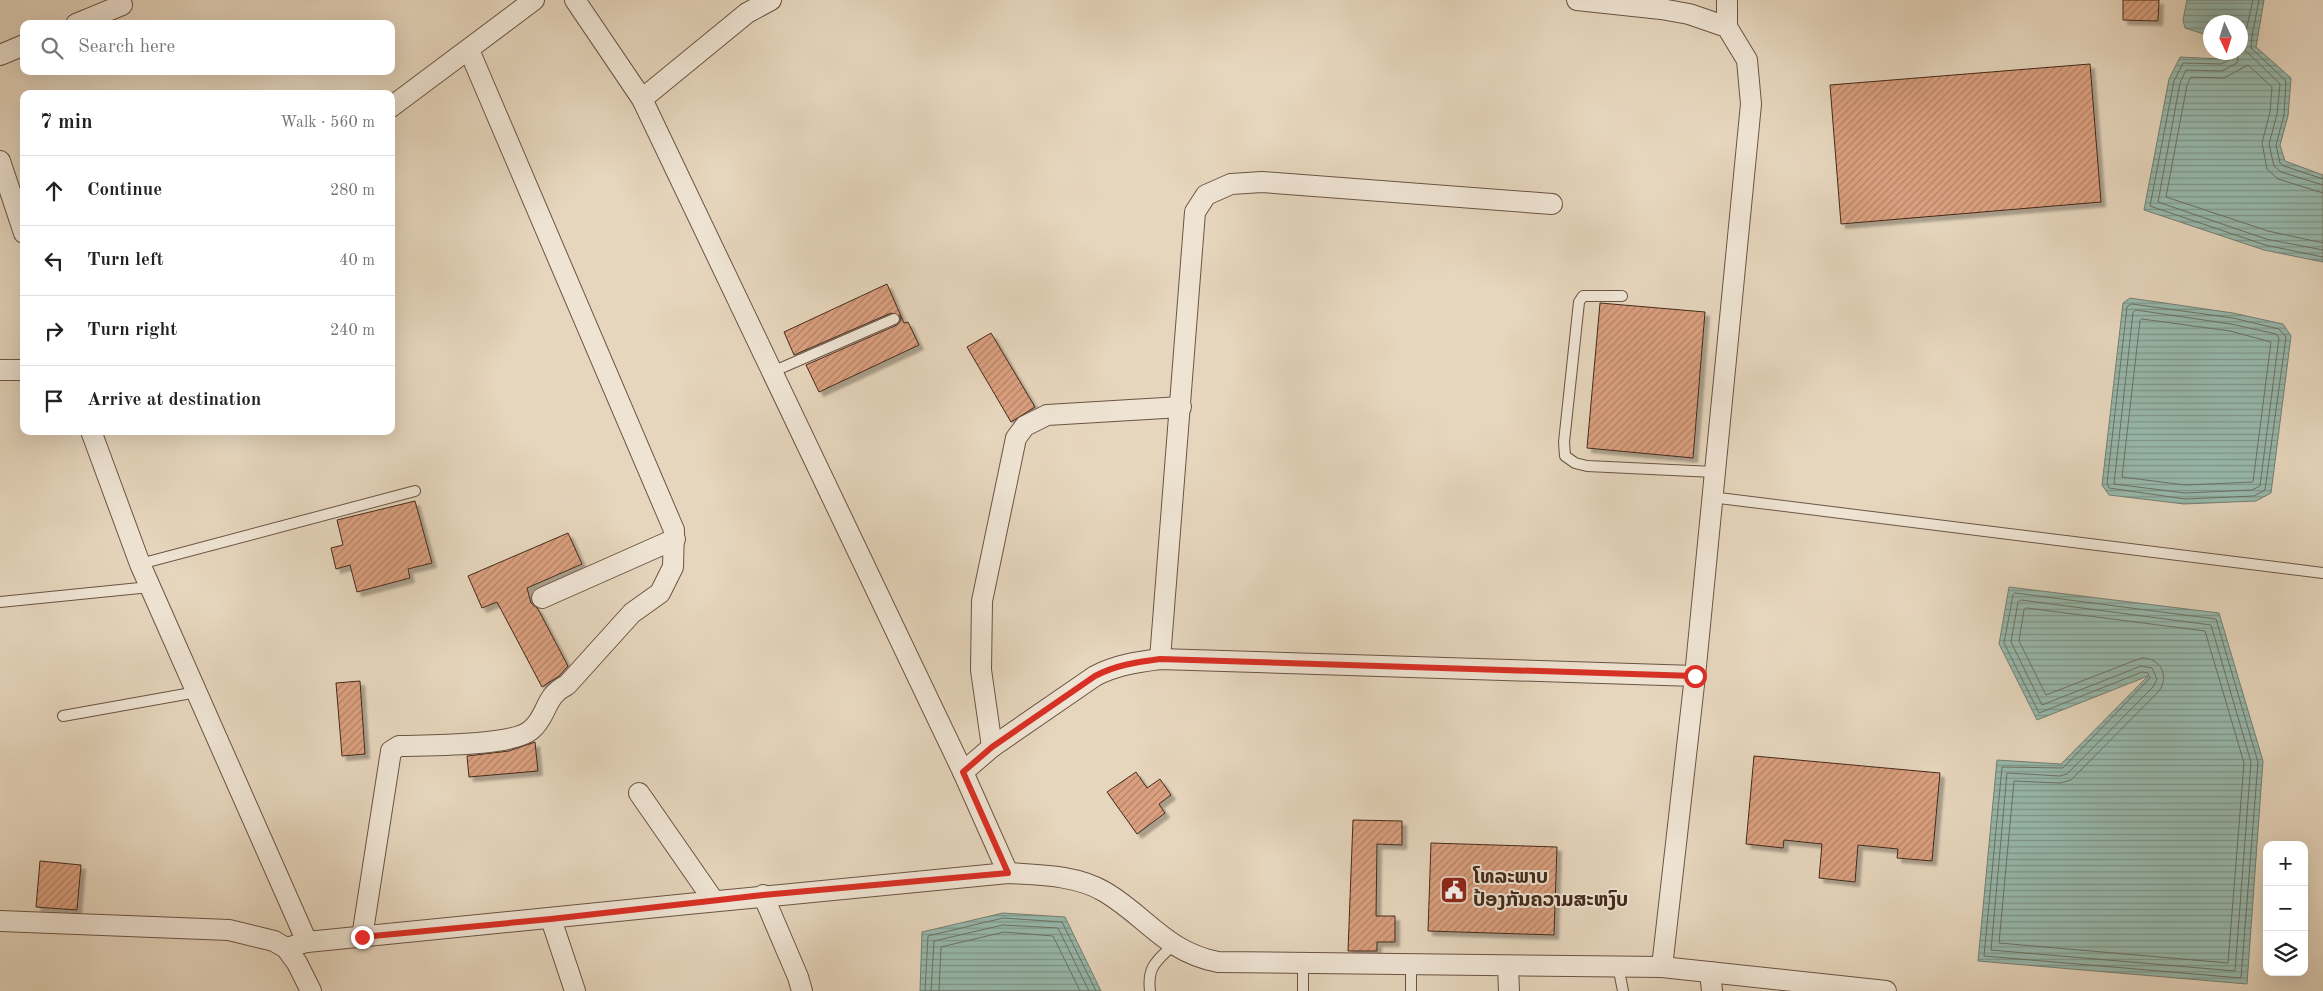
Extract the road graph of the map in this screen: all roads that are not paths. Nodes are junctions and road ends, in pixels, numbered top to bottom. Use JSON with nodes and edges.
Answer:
{"nodes":[{"id":1,"x":534,"y":0,"type":"edge"},
{"id":2,"x":575,"y":0,"type":"edge"},
{"id":3,"x":771,"y":0,"type":"edge"},
{"id":4,"x":1577,"y":0,"type":"edge"},
{"id":5,"x":1727,"y":0,"type":"edge"},
{"id":6,"x":122,"y":5,"type":"dead end"},
{"id":7,"x":86,"y":20,"type":"edge"},
{"id":8,"x":1727,"y":27,"type":"junction"},
{"id":9,"x":20,"y":46,"type":"edge"},
{"id":10,"x":469,"y":50,"type":"junction"},
{"id":11,"x":0,"y":54,"type":"edge"},
{"id":12,"x":642,"y":99,"type":"junction"},
{"id":13,"x":395,"y":105,"type":"edge"},
{"id":14,"x":0,"y":161,"type":"edge"},
{"id":15,"x":4,"y":184,"type":"edge"},
{"id":16,"x":1552,"y":204,"type":"dead end"},
{"id":17,"x":20,"y":223,"type":"edge"},
{"id":18,"x":1622,"y":296,"type":"dead end"},
{"id":19,"x":894,"y":319,"type":"dead end"},
{"id":20,"x":0,"y":370,"type":"edge"},
{"id":21,"x":20,"y":370,"type":"edge"},
{"id":22,"x":772,"y":372,"type":"junction"},
{"id":23,"x":1181,"y":407,"type":"junction"},
{"id":24,"x":92,"y":435,"type":"edge"},
{"id":25,"x":1714,"y":472,"type":"junction"},
{"id":26,"x":415,"y":491,"type":"dead end"},
{"id":27,"x":1711,"y":497,"type":"junction"},
{"id":28,"x":675,"y":539,"type":"junction"},
{"id":29,"x":140,"y":564,"type":"junction"},
{"id":30,"x":2323,"y":573,"type":"edge"},
{"id":31,"x":150,"y":587,"type":"junction"},
{"id":32,"x":542,"y":598,"type":"dead end"},
{"id":33,"x":0,"y":602,"type":"edge"},
{"id":34,"x":1160,"y":659,"type":"junction"},
{"id":35,"x":1695,"y":676,"type":"junction"},
{"id":36,"x":197,"y":692,"type":"junction"},
{"id":37,"x":63,"y":716,"type":"dead end"},
{"id":38,"x":992,"y":747,"type":"junction"},
{"id":39,"x":963,"y":772,"type":"junction"},
{"id":40,"x":638,"y":793,"type":"dead end"},
{"id":41,"x":1008,"y":873,"type":"junction"},
{"id":42,"x":763,"y":895,"type":"junction"},
{"id":43,"x":714,"y":901,"type":"junction"},
{"id":44,"x":551,"y":919,"type":"junction"},
{"id":45,"x":0,"y":921,"type":"edge"},
{"id":46,"x":362,"y":937,"type":"junction"},
{"id":47,"x":307,"y":942,"type":"junction"},
{"id":48,"x":1173,"y":945,"type":"junction"},
{"id":49,"x":286,"y":948,"type":"junction"},
{"id":50,"x":1303,"y":965,"type":"junction"},
{"id":51,"x":1411,"y":965,"type":"junction"},
{"id":52,"x":1508,"y":966,"type":"junction"},
{"id":53,"x":1618,"y":966,"type":"junction"},
{"id":54,"x":1662,"y":967,"type":"junction"},
{"id":55,"x":1711,"y":982,"type":"edge"},
{"id":56,"x":1823,"y":988,"type":"edge"},
{"id":57,"x":311,"y":991,"type":"edge"},
{"id":58,"x":575,"y":991,"type":"edge"},
{"id":59,"x":802,"y":991,"type":"edge"},
{"id":60,"x":1150,"y":991,"type":"edge"},
{"id":61,"x":1303,"y":991,"type":"edge"},
{"id":62,"x":1411,"y":991,"type":"edge"},
{"id":63,"x":1509,"y":991,"type":"edge"},
{"id":64,"x":1622,"y":991,"type":"edge"},
{"id":65,"x":1886,"y":991,"type":"edge"}],
"edges":[{"from":1,"to":10,"type":"street"},
{"from":2,"to":12,"type":"street"},
{"from":3,"to":12,"type":"street"},
{"from":4,"to":8,"type":"street"},
{"from":5,"to":8,"type":"street"},
{"from":6,"to":7,"type":"street"},
{"from":8,"to":25,"type":"street"},
{"from":9,"to":11,"type":"street"},
{"from":10,"to":13,"type":"street"},
{"from":10,"to":28,"type":"street"},
{"from":12,"to":22,"type":"street"},
{"from":14,"to":15,"type":"street"},
{"from":15,"to":17,"type":"street"},
{"from":16,"to":23,"type":"street"},
{"from":18,"to":25,"type":"lane"},
{"from":19,"to":22,"type":"lane"},
{"from":20,"to":21,"type":"street"},
{"from":22,"to":39,"type":"street"},
{"from":23,"to":34,"type":"street"},
{"from":23,"to":38,"type":"street"},
{"from":24,"to":29,"type":"street"},
{"from":25,"to":27,"type":"street"},
{"from":26,"to":29,"type":"lane"},
{"from":27,"to":30,"type":"lane"},
{"from":27,"to":35,"type":"street"},
{"from":28,"to":32,"type":"street"},
{"from":28,"to":46,"type":"street"},
{"from":29,"to":31,"type":"street"},
{"from":31,"to":33,"type":"lane"},
{"from":31,"to":36,"type":"street"},
{"from":34,"to":35,"type":"street"},
{"from":34,"to":38,"type":"street"},
{"from":35,"to":54,"type":"street"},
{"from":36,"to":37,"type":"lane"},
{"from":36,"to":47,"type":"street"},
{"from":38,"to":39,"type":"street"},
{"from":39,"to":41,"type":"street"},
{"from":40,"to":43,"type":"street"},
{"from":41,"to":42,"type":"street"},
{"from":41,"to":48,"type":"street"},
{"from":42,"to":43,"type":"street"},
{"from":42,"to":59,"type":"street"},
{"from":43,"to":44,"type":"street"},
{"from":44,"to":46,"type":"street"},
{"from":44,"to":58,"type":"street"},
{"from":45,"to":49,"type":"street"},
{"from":46,"to":47,"type":"street"},
{"from":47,"to":49,"type":"street"},
{"from":48,"to":50,"type":"street"},
{"from":48,"to":60,"type":"lane"},
{"from":49,"to":57,"type":"street"},
{"from":50,"to":51,"type":"street"},
{"from":50,"to":61,"type":"lane"},
{"from":51,"to":52,"type":"street"},
{"from":51,"to":62,"type":"lane"},
{"from":52,"to":53,"type":"street"},
{"from":52,"to":63,"type":"street"},
{"from":53,"to":54,"type":"street"},
{"from":53,"to":64,"type":"lane"},
{"from":54,"to":55,"type":"street"},
{"from":55,"to":56,"type":"street"},
{"from":56,"to":65,"type":"street"}]}
